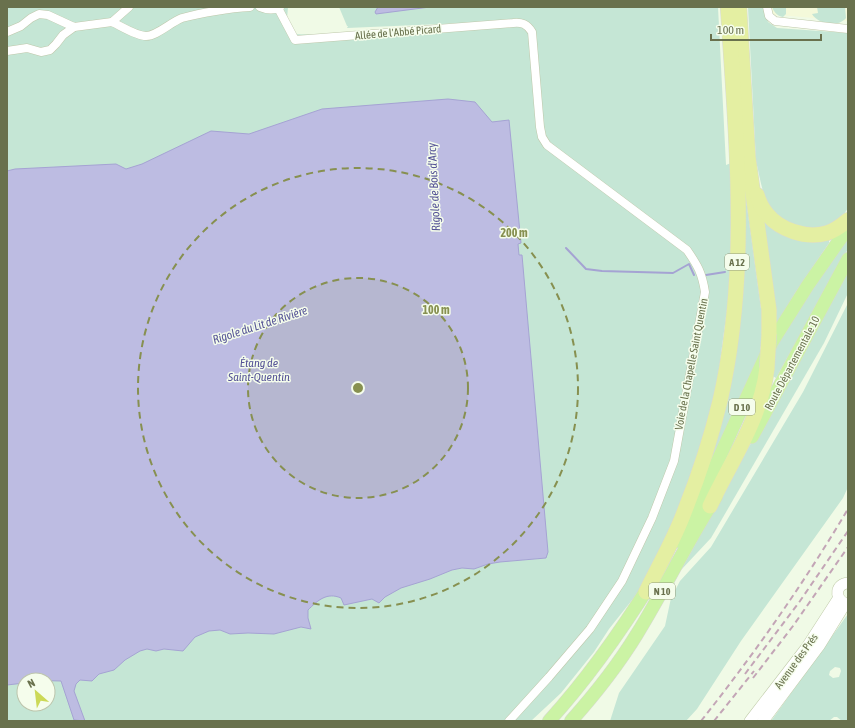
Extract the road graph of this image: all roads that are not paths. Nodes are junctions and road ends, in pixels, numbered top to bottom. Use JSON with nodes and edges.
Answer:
{"nodes":[{"id":1,"x":129,"y":7,"type":"edge"},
{"id":2,"x":250,"y":7,"type":"edge"},
{"id":3,"x":260,"y":7,"type":"edge"},
{"id":4,"x":279,"y":7,"type":"edge"},
{"id":5,"x":728,"y":7,"type":"edge"},
{"id":6,"x":739,"y":7,"type":"edge"},
{"id":7,"x":767,"y":7,"type":"edge"},
{"id":8,"x":112,"y":22,"type":"junction"},
{"id":9,"x":513,"y":23,"type":"joint"},
{"id":10,"x":74,"y":27,"type":"junction"},
{"id":11,"x":848,"y":29,"type":"edge"},
{"id":12,"x":7,"y":32,"type":"edge"},
{"id":13,"x":7,"y":50,"type":"edge"},
{"id":14,"x":750,"y":176,"type":"junction"},
{"id":15,"x":848,"y":220,"type":"edge"},
{"id":16,"x":848,"y":228,"type":"edge"},
{"id":17,"x":848,"y":260,"type":"edge"},
{"id":18,"x":758,"y":407,"type":"joint"},
{"id":19,"x":710,"y":506,"type":"junction"},
{"id":20,"x":685,"y":511,"type":"joint"},
{"id":21,"x":848,"y":582,"type":"edge"},
{"id":22,"x":646,"y":592,"type":"junction"},
{"id":23,"x":844,"y":602,"type":"edge"},
{"id":24,"x":509,"y":721,"type":"edge"},
{"id":25,"x":549,"y":721,"type":"edge"},
{"id":26,"x":572,"y":721,"type":"edge"},
{"id":27,"x":750,"y":721,"type":"edge"},
{"id":28,"x":763,"y":721,"type":"edge"}],
"edges":[{"from":1,"to":8,"type":"street"},
{"from":2,"to":8,"type":"street"},
{"from":3,"to":4,"type":"street"},
{"from":4,"to":9,"type":"street","name":"Allée de l'Abbé Picard"},
{"from":5,"to":20,"type":"highway","number":"A 12"},
{"from":6,"to":14,"type":"highway","number":"A 12"},
{"from":7,"to":11,"type":"street"},
{"from":8,"to":10,"type":"street"},
{"from":9,"to":24,"type":"street","name":"Voie de la Chapelle Saint Quentin"},
{"from":10,"to":12,"type":"street"},
{"from":10,"to":13,"type":"street"},
{"from":14,"to":15,"type":"highway"},
{"from":14,"to":18,"type":"highway","number":"A 12","bridge":true},
{"from":16,"to":22,"type":"main road","number":"D 10"},
{"from":17,"to":19,"type":"main road","name":"Route Départementale 10","number":"D 10"},
{"from":18,"to":19,"type":"highway","number":"N 10"},
{"from":19,"to":26,"type":"main road","number":"N 10"},
{"from":20,"to":22,"type":"highway","number":"N 10"},
{"from":21,"to":23,"type":"main road","name":"Avenue des Prés"},
{"from":22,"to":25,"type":"main road","number":"N 10"},
{"from":23,"to":27,"type":"main road","name":"Avenue des Prés"},
{"from":23,"to":28,"type":"main road","name":"Avenue des Prés"}]}
